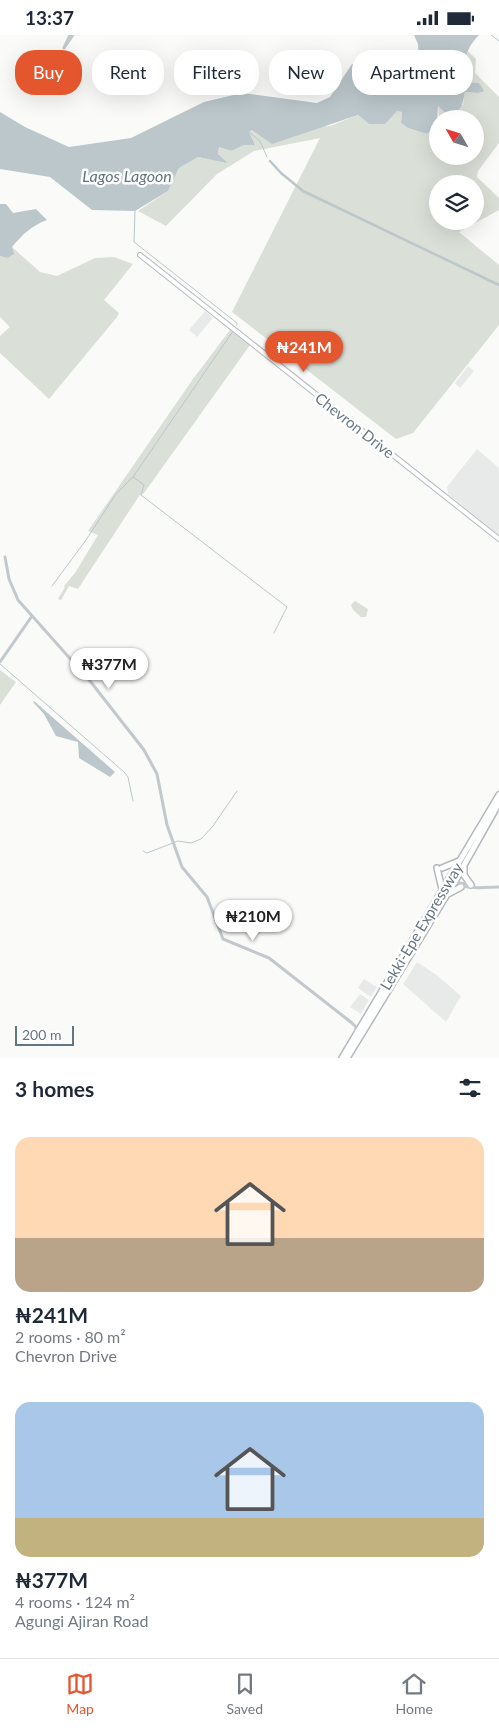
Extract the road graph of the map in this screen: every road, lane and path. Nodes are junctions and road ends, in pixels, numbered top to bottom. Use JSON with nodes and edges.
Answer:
{"nodes":[{"id":1,"x":140,"y":255,"type":"dead end"},
{"id":2,"x":499,"y":539,"type":"edge"},
{"id":3,"x":5,"y":557,"type":"dead end"},
{"id":4,"x":32,"y":616,"type":"junction"},
{"id":5,"x":0,"y":661,"type":"edge"},
{"id":6,"x":499,"y":795,"type":"edge"},
{"id":7,"x":499,"y":803,"type":"edge"},
{"id":8,"x":476,"y":833,"type":"junction"},
{"id":9,"x":464,"y":857,"type":"junction"},
{"id":10,"x":453,"y":878,"type":"junction"},
{"id":11,"x":471,"y":885,"type":"junction"},
{"id":12,"x":478,"y":886,"type":"junction"},
{"id":13,"x":461,"y":887,"type":"junction"},
{"id":14,"x":499,"y":887,"type":"edge"},
{"id":15,"x":441,"y":893,"type":"junction"},
{"id":16,"x":441,"y":902,"type":"junction"},
{"id":17,"x":434,"y":913,"type":"junction"},
{"id":18,"x":365,"y":1020,"type":"junction"},
{"id":19,"x":352,"y":1023,"type":"junction"},
{"id":20,"x":354,"y":1039,"type":"junction"},
{"id":21,"x":342,"y":1058,"type":"edge"},
{"id":22,"x":347,"y":1058,"type":"edge"}],
"edges":[{"from":1,"to":2,"type":"main road","name":"Chevron Drive"},
{"from":3,"to":4,"type":"street"},
{"from":4,"to":5,"type":"street"},
{"from":4,"to":19,"type":"street"},
{"from":6,"to":8,"type":"highway","name":"Lekki-Epe Expressway"},
{"from":7,"to":9,"type":"highway","name":"Lekki-Epe Expressway"},
{"from":8,"to":9,"type":"highway","name":"Lekki-Epe Expressway"},
{"from":8,"to":10,"type":"highway"},
{"from":9,"to":10,"type":"highway","name":"Lekki-Epe Expressway"},
{"from":9,"to":11,"type":"highway"},
{"from":9,"to":15,"type":"highway"},
{"from":10,"to":11,"type":"street"},
{"from":10,"to":13,"type":"street"},
{"from":10,"to":15,"type":"highway","name":"Lekki-Epe Expressway"},
{"from":10,"to":16,"type":"highway","name":"Lekki-Epe Expressway"},
{"from":10,"to":17,"type":"highway"},
{"from":11,"to":12,"type":"street"},
{"from":12,"to":13,"type":"street"},
{"from":12,"to":14,"type":"street"},
{"from":13,"to":16,"type":"highway"},
{"from":15,"to":18,"type":"highway","name":"Lekki-Epe Expressway"},
{"from":16,"to":17,"type":"highway","name":"Lekki-Epe Expressway"},
{"from":17,"to":22,"type":"highway","name":"Lekki-Epe Expressway"},
{"from":18,"to":19,"type":"street"},
{"from":18,"to":20,"type":"highway","name":"Lekki-Epe Expressway"},
{"from":19,"to":20,"type":"street"},
{"from":20,"to":21,"type":"highway","name":"Lekki-Epe Expressway"}]}
